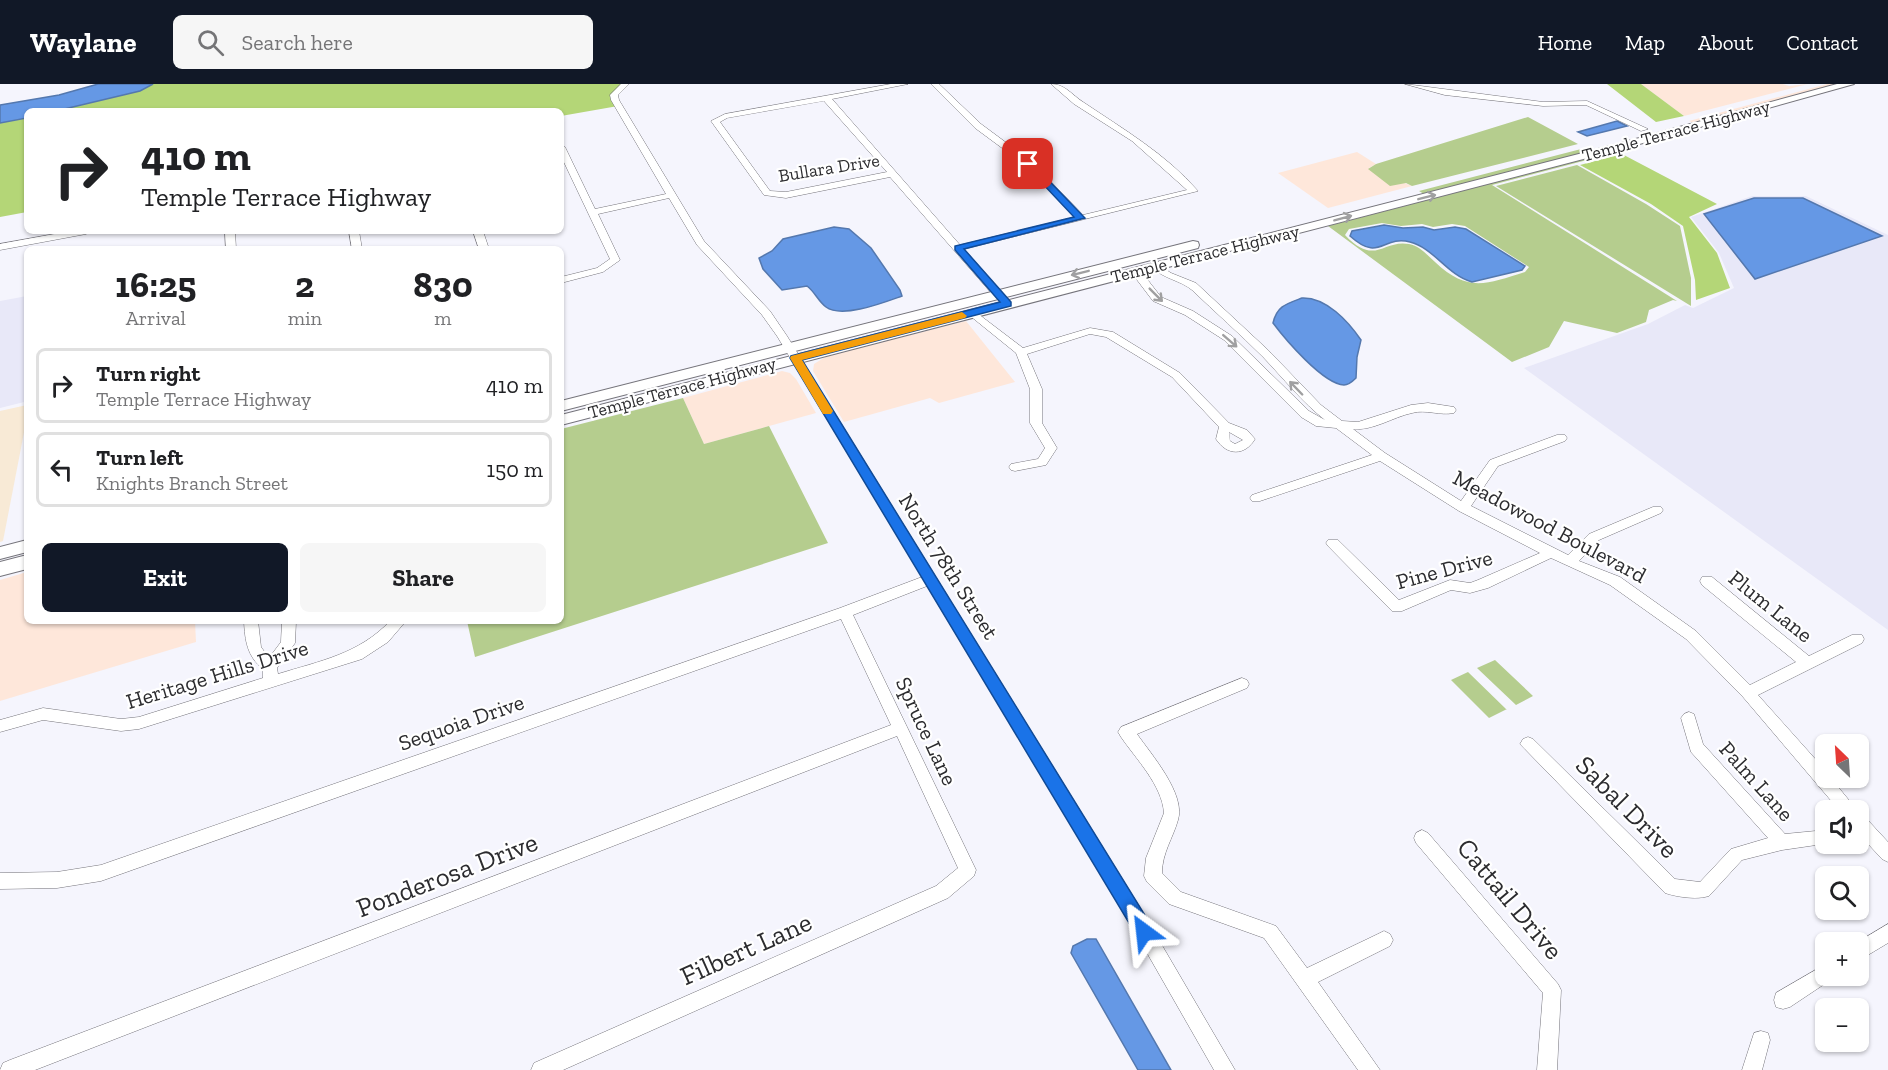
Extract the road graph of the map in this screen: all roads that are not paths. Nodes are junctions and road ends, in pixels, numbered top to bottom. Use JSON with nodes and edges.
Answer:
{"nodes":[{"id":1,"x":625,"y":84,"type":"edge"},
{"id":2,"x":904,"y":84,"type":"edge"},
{"id":3,"x":935,"y":84,"type":"edge"},
{"id":4,"x":1055,"y":84,"type":"edge"},
{"id":5,"x":1409,"y":84,"type":"edge"},
{"id":6,"x":1818,"y":84,"type":"edge"},
{"id":7,"x":1849,"y":84,"type":"edge"},
{"id":8,"x":827,"y":99,"type":"junction"},
{"id":9,"x":1644,"y":129,"type":"junction"},
{"id":10,"x":1584,"y":145,"type":"junction"},
{"id":11,"x":1598,"y":152,"type":"junction"},
{"id":12,"x":564,"y":153,"type":"edge"},
{"id":13,"x":891,"y":174,"type":"junction"},
{"id":14,"x":672,"y":195,"type":"junction"},
{"id":15,"x":1358,"y":203,"type":"junction"},
{"id":16,"x":1370,"y":211,"type":"junction"},
{"id":17,"x":593,"y":212,"type":"junction"},
{"id":18,"x":1081,"y":218,"type":"junction"},
{"id":19,"x":70,"y":234,"type":"edge"},
{"id":20,"x":1217,"y":238,"type":"junction"},
{"id":21,"x":0,"y":247,"type":"edge"},
{"id":22,"x":958,"y":248,"type":"junction"},
{"id":23,"x":1157,"y":267,"type":"junction"},
{"id":24,"x":1137,"y":272,"type":"junction"},
{"id":25,"x":564,"y":279,"type":"edge"},
{"id":26,"x":1002,"y":298,"type":"junction"},
{"id":27,"x":1209,"y":301,"type":"junction"},
{"id":28,"x":1180,"y":310,"type":"junction"},
{"id":29,"x":973,"y":312,"type":"junction"},
{"id":30,"x":792,"y":352,"type":"junction"},
{"id":31,"x":1021,"y":352,"type":"junction"},
{"id":32,"x":564,"y":405,"type":"edge"},
{"id":33,"x":1450,"y":410,"type":"dead end"},
{"id":34,"x":564,"y":419,"type":"edge"},
{"id":35,"x":1225,"y":426,"type":"dead end"},
{"id":36,"x":1340,"y":426,"type":"junction"},
{"id":37,"x":1561,"y":438,"type":"dead end"},
{"id":38,"x":1381,"y":456,"type":"junction"},
{"id":39,"x":1015,"y":467,"type":"dead end"},
{"id":40,"x":1256,"y":498,"type":"dead end"},
{"id":41,"x":1463,"y":508,"type":"junction"},
{"id":42,"x":1658,"y":510,"type":"dead end"},
{"id":43,"x":1333,"y":543,"type":"dead end"},
{"id":44,"x":24,"y":547,"type":"edge"},
{"id":45,"x":0,"y":553,"type":"edge"},
{"id":46,"x":1551,"y":553,"type":"junction"},
{"id":47,"x":1570,"y":562,"type":"junction"},
{"id":48,"x":24,"y":563,"type":"edge"},
{"id":49,"x":0,"y":569,"type":"edge"},
{"id":50,"x":931,"y":579,"type":"junction"},
{"id":51,"x":1707,"y":581,"type":"dead end"},
{"id":52,"x":845,"y":612,"type":"junction"},
{"id":53,"x":251,"y":624,"type":"edge"},
{"id":54,"x":289,"y":624,"type":"edge"},
{"id":55,"x":396,"y":624,"type":"edge"},
{"id":56,"x":1857,"y":639,"type":"dead end"},
{"id":57,"x":1808,"y":664,"type":"junction"},
{"id":58,"x":270,"y":675,"type":"junction"},
{"id":59,"x":1242,"y":684,"type":"dead end"},
{"id":60,"x":1748,"y":693,"type":"junction"},
{"id":61,"x":1689,"y":718,"type":"dead end"},
{"id":62,"x":0,"y":726,"type":"edge"},
{"id":63,"x":901,"y":728,"type":"junction"},
{"id":64,"x":1528,"y":744,"type":"dead end"},
{"id":65,"x":1840,"y":800,"type":"edge"},
{"id":66,"x":1869,"y":836,"type":"edge"},
{"id":67,"x":1422,"y":838,"type":"dead end"},
{"id":68,"x":1815,"y":838,"type":"edge"},
{"id":69,"x":1782,"y":842,"type":"junction"},
{"id":70,"x":1888,"y":854,"type":"edge"},
{"id":71,"x":968,"y":870,"type":"joint"},
{"id":72,"x":0,"y":881,"type":"edge"},
{"id":73,"x":1888,"y":933,"type":"edge"},
{"id":74,"x":1384,"y":940,"type":"dead end"},
{"id":75,"x":1869,"y":945,"type":"edge"},
{"id":76,"x":1305,"y":979,"type":"junction"},
{"id":77,"x":1815,"y":980,"type":"edge"},
{"id":78,"x":1783,"y":1000,"type":"dead end"},
{"id":79,"x":1761,"y":1040,"type":"dead end"},
{"id":80,"x":10,"y":1070,"type":"edge"},
{"id":81,"x":541,"y":1070,"type":"edge"},
{"id":82,"x":1225,"y":1070,"type":"edge"},
{"id":83,"x":1370,"y":1070,"type":"edge"},
{"id":84,"x":1547,"y":1070,"type":"edge"},
{"id":85,"x":1752,"y":1070,"type":"edge"}],
"edges":[{"from":1,"to":14,"type":"street","name":"North 78th Street"},
{"from":2,"to":8,"type":"street","name":"Bullara Drive"},
{"from":3,"to":18,"type":"street"},
{"from":4,"to":18,"type":"street"},
{"from":5,"to":9,"type":"street"},
{"from":6,"to":9,"type":"main road","name":"Temple Terrace Highway"},
{"from":7,"to":11,"type":"main road","name":"Temple Terrace Highway"},
{"from":8,"to":13,"type":"street"},
{"from":8,"to":13,"type":"street","name":"Bullara Drive"},
{"from":9,"to":10,"type":"main road","name":"Temple Terrace Highway"},
{"from":10,"to":11,"type":"main road"},
{"from":10,"to":15,"type":"main road","name":"Temple Terrace Highway"},
{"from":16,"to":11,"type":"main road","name":"Temple Terrace Highway","one_way":true},
{"from":12,"to":17,"type":"street"},
{"from":13,"to":22,"type":"street"},
{"from":14,"to":17,"type":"street"},
{"from":14,"to":30,"type":"street","name":"North 78th Street"},
{"from":15,"to":16,"type":"main road"},
{"from":15,"to":20,"type":"main road","name":"Temple Terrace Highway"},
{"from":23,"to":16,"type":"main road","name":"Temple Terrace Highway","one_way":true},
{"from":17,"to":25,"type":"street"},
{"from":18,"to":22,"type":"street"},
{"from":19,"to":21,"type":"street"},
{"from":20,"to":24,"type":"main road"},
{"from":20,"to":26,"type":"main road","name":"Temple Terrace Highway","one_way":true},
{"from":22,"to":26,"type":"street"},
{"from":23,"to":24,"type":"main road","name":"Temple Terrace Highway"},
{"from":23,"to":27,"type":"street","name":"Meadowood Boulevard"},
{"from":24,"to":26,"type":"main road","name":"Temple Terrace Highway"},
{"from":24,"to":28,"type":"street","name":"Meadowood Boulevard","one_way":true},
{"from":26,"to":29,"type":"main road","name":"Temple Terrace Highway"},
{"from":26,"to":30,"type":"main road","name":"Temple Terrace Highway"},
{"from":27,"to":28,"type":"street"},
{"from":36,"to":27,"type":"street","name":"Meadowood Boulevard","one_way":true},
{"from":28,"to":36,"type":"street","name":"Meadowood Boulevard","one_way":true},
{"from":29,"to":30,"type":"main road","name":"Temple Terrace Highway"},
{"from":29,"to":31,"type":"street"},
{"from":30,"to":32,"type":"main road","name":"Temple Terrace Highway"},
{"from":30,"to":34,"type":"main road","name":"Temple Terrace Highway"},
{"from":30,"to":50,"type":"street","name":"North 78th Street"},
{"from":31,"to":35,"type":"street"},
{"from":31,"to":39,"type":"street"},
{"from":33,"to":36,"type":"street"},
{"from":36,"to":38,"type":"street","name":"Meadowood Boulevard"},
{"from":37,"to":41,"type":"street"},
{"from":38,"to":40,"type":"street"},
{"from":38,"to":41,"type":"street","name":"Meadowood Boulevard"},
{"from":41,"to":46,"type":"street","name":"Meadowood Boulevard"},
{"from":42,"to":47,"type":"street"},
{"from":43,"to":46,"type":"street","name":"Pine Drive"},
{"from":44,"to":45,"type":"main road"},
{"from":46,"to":47,"type":"street","name":"Meadowood Boulevard"},
{"from":47,"to":60,"type":"street","name":"Meadowood Boulevard"},
{"from":48,"to":49,"type":"main road"},
{"from":50,"to":52,"type":"street","name":"Sequoia Drive"},
{"from":50,"to":82,"type":"street","name":"North 78th Street"},
{"from":51,"to":57,"type":"street","name":"Plum Lane"},
{"from":52,"to":63,"type":"street","name":"Spruce Lane"},
{"from":52,"to":72,"type":"street","name":"Sequoia Drive"},
{"from":53,"to":58,"type":"street"},
{"from":54,"to":58,"type":"street"},
{"from":55,"to":58,"type":"street","name":"Heritage Hills Drive"},
{"from":56,"to":57,"type":"street"},
{"from":57,"to":60,"type":"street"},
{"from":58,"to":62,"type":"street","name":"Heritage Hills Drive"},
{"from":59,"to":76,"type":"street"},
{"from":60,"to":65,"type":"street","name":"Meadowood Boulevard"},
{"from":61,"to":69,"type":"street","name":"Palm Lane"},
{"from":63,"to":71,"type":"street","name":"Spruce Lane"},
{"from":63,"to":80,"type":"street","name":"Ponderosa Drive"},
{"from":64,"to":69,"type":"street","name":"Sabal Drive"},
{"from":66,"to":70,"type":"street"},
{"from":67,"to":84,"type":"street","name":"Cattail Drive"},
{"from":68,"to":69,"type":"street","name":"Sabal Drive"},
{"from":71,"to":81,"type":"street","name":"Filbert Lane"},
{"from":73,"to":75,"type":"street"},
{"from":74,"to":76,"type":"street"},
{"from":76,"to":83,"type":"street"},
{"from":77,"to":78,"type":"street"},
{"from":79,"to":85,"type":"street"}]}
